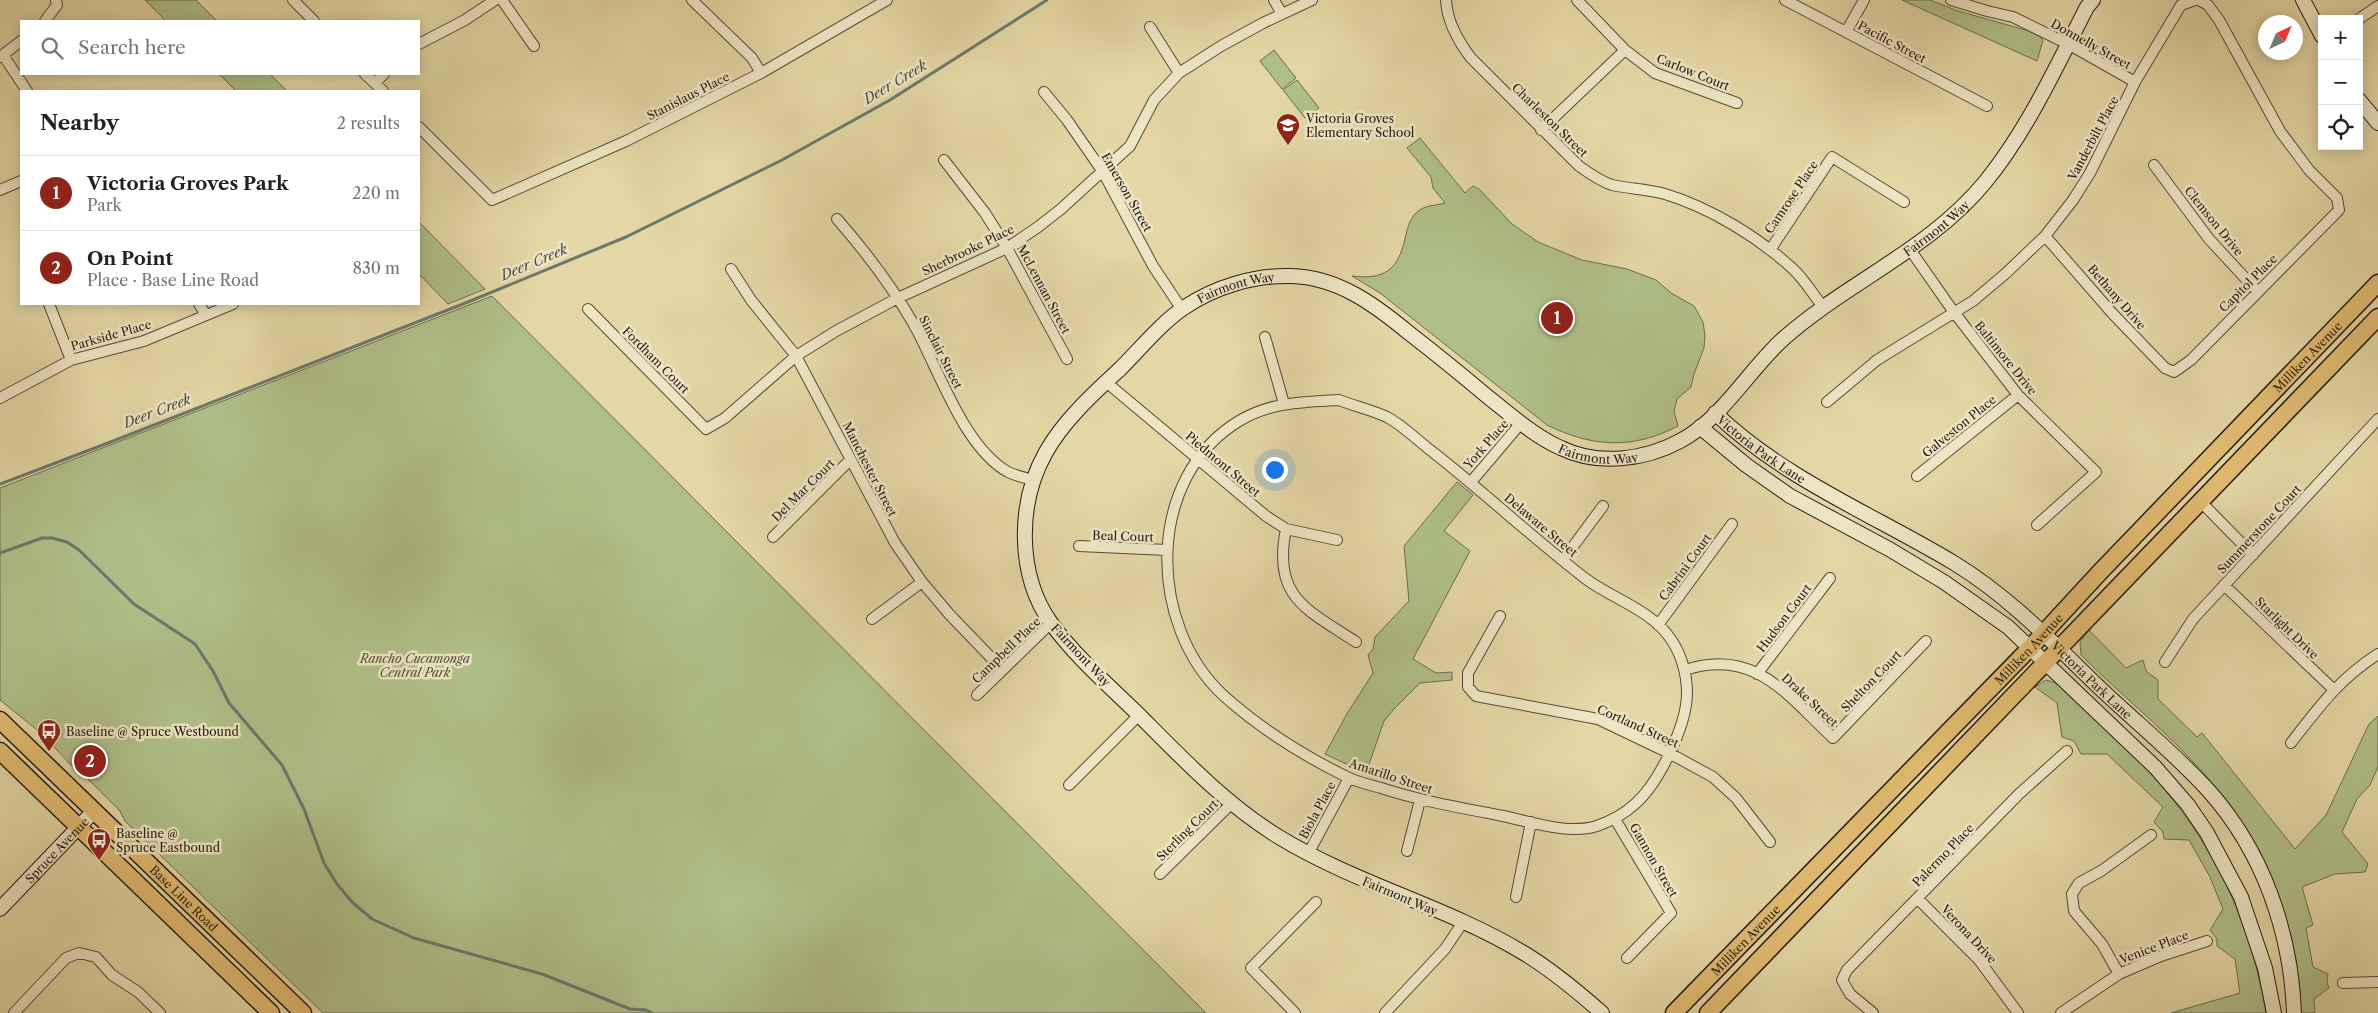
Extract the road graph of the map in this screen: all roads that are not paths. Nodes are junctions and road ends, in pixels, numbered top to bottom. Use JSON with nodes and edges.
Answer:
{"nodes":[{"id":1,"x":293,"y":0,"type":"edge"},
{"id":2,"x":495,"y":0,"type":"edge"},
{"id":3,"x":502,"y":0,"type":"edge"},
{"id":4,"x":692,"y":0,"type":"edge"},
{"id":5,"x":1274,"y":0,"type":"edge"},
{"id":6,"x":1312,"y":0,"type":"edge"},
{"id":7,"x":1446,"y":0,"type":"edge"},
{"id":8,"x":1577,"y":0,"type":"edge"},
{"id":9,"x":1785,"y":0,"type":"edge"},
{"id":10,"x":1864,"y":0,"type":"edge"},
{"id":11,"x":1951,"y":0,"type":"edge"},
{"id":12,"x":2093,"y":0,"type":"edge"},
{"id":13,"x":2197,"y":0,"type":"edge"},
{"id":14,"x":2302,"y":0,"type":"edge"},
{"id":15,"x":880,"y":2,"type":"edge"},
{"id":16,"x":57,"y":3,"type":"edge"},
{"id":17,"x":2378,"y":6,"type":"edge"},
{"id":18,"x":1282,"y":14,"type":"junction"},
{"id":19,"x":2363,"y":17,"type":"edge"},
{"id":20,"x":46,"y":20,"type":"edge"},
{"id":21,"x":313,"y":20,"type":"edge"},
{"id":22,"x":1150,"y":27,"type":"dead end"},
{"id":23,"x":2318,"y":29,"type":"edge"},
{"id":24,"x":1846,"y":32,"type":"junction"},
{"id":25,"x":20,"y":42,"type":"edge"},
{"id":26,"x":420,"y":43,"type":"edge"},
{"id":27,"x":2068,"y":44,"type":"junction"},
{"id":28,"x":534,"y":46,"type":"dead end"},
{"id":29,"x":1625,"y":50,"type":"junction"},
{"id":30,"x":2,"y":56,"type":"edge"},
{"id":31,"x":761,"y":73,"type":"junction"},
{"id":32,"x":1179,"y":73,"type":"junction"},
{"id":33,"x":366,"y":75,"type":"edge"},
{"id":34,"x":383,"y":75,"type":"edge"},
{"id":35,"x":2135,"y":82,"type":"junction"},
{"id":36,"x":375,"y":83,"type":"junction"},
{"id":37,"x":25,"y":90,"type":"edge"},
{"id":38,"x":382,"y":90,"type":"edge"},
{"id":39,"x":1044,"y":92,"type":"dead end"},
{"id":40,"x":1737,"y":103,"type":"dead end"},
{"id":41,"x":2363,"y":105,"type":"edge"},
{"id":42,"x":1987,"y":106,"type":"dead end"},
{"id":43,"x":2378,"y":123,"type":"edge"},
{"id":44,"x":420,"y":128,"type":"edge"},
{"id":45,"x":1541,"y":130,"type":"junction"},
{"id":46,"x":944,"y":160,"type":"dead end"},
{"id":47,"x":2154,"y":165,"type":"dead end"},
{"id":48,"x":1103,"y":172,"type":"junction"},
{"id":49,"x":20,"y":181,"type":"edge"},
{"id":50,"x":0,"y":190,"type":"edge"},
{"id":51,"x":1904,"y":202,"type":"dead end"},
{"id":52,"x":837,"y":219,"type":"dead end"},
{"id":53,"x":2044,"y":236,"type":"junction"},
{"id":54,"x":1007,"y":248,"type":"junction"},
{"id":55,"x":1909,"y":248,"type":"junction"},
{"id":56,"x":1770,"y":250,"type":"junction"},
{"id":57,"x":731,"y":269,"type":"dead end"},
{"id":58,"x":2378,"y":283,"type":"edge"},
{"id":59,"x":2258,"y":291,"type":"junction"},
{"id":60,"x":898,"y":298,"type":"junction"},
{"id":61,"x":49,"y":305,"type":"edge"},
{"id":62,"x":200,"y":305,"type":"edge"},
{"id":63,"x":231,"y":305,"type":"edge"},
{"id":64,"x":1182,"y":308,"type":"junction"},
{"id":65,"x":1824,"y":308,"type":"junction"},
{"id":66,"x":588,"y":309,"type":"dead end"},
{"id":67,"x":1953,"y":311,"type":"junction"},
{"id":68,"x":206,"y":316,"type":"junction"},
{"id":69,"x":2378,"y":317,"type":"edge"},
{"id":70,"x":1265,"y":337,"type":"dead end"},
{"id":71,"x":796,"y":356,"type":"junction"},
{"id":72,"x":1067,"y":359,"type":"dead end"},
{"id":73,"x":71,"y":360,"type":"junction"},
{"id":74,"x":2174,"y":372,"type":"joint"},
{"id":75,"x":1106,"y":382,"type":"junction"},
{"id":76,"x":2018,"y":395,"type":"junction"},
{"id":77,"x":0,"y":398,"type":"edge"},
{"id":78,"x":1827,"y":402,"type":"dead end"},
{"id":79,"x":1284,"y":404,"type":"junction"},
{"id":80,"x":1715,"y":413,"type":"junction"},
{"id":81,"x":2378,"y":419,"type":"edge"},
{"id":82,"x":1521,"y":423,"type":"junction"},
{"id":83,"x":1700,"y":427,"type":"junction"},
{"id":84,"x":706,"y":429,"type":"joint"},
{"id":85,"x":1197,"y":459,"type":"junction"},
{"id":86,"x":850,"y":460,"type":"junction"},
{"id":87,"x":1916,"y":476,"type":"dead end"},
{"id":88,"x":1034,"y":480,"type":"junction"},
{"id":89,"x":1471,"y":482,"type":"junction"},
{"id":90,"x":2200,"y":501,"type":"junction"},
{"id":91,"x":1604,"y":506,"type":"dead end"},
{"id":92,"x":1732,"y":524,"type":"dead end"},
{"id":93,"x":2037,"y":525,"type":"dead end"},
{"id":94,"x":1286,"y":529,"type":"junction"},
{"id":95,"x":773,"y":537,"type":"dead end"},
{"id":96,"x":1337,"y":540,"type":"dead end"},
{"id":97,"x":1079,"y":546,"type":"dead end"},
{"id":98,"x":1167,"y":550,"type":"junction"},
{"id":99,"x":2254,"y":555,"type":"junction"},
{"id":100,"x":1563,"y":560,"type":"junction"},
{"id":101,"x":1830,"y":578,"type":"dead end"},
{"id":102,"x":922,"y":582,"type":"junction"},
{"id":103,"x":2224,"y":585,"type":"junction"},
{"id":104,"x":1500,"y":616,"type":"dead end"},
{"id":105,"x":872,"y":619,"type":"dead end"},
{"id":106,"x":1051,"y":623,"type":"junction"},
{"id":107,"x":1658,"y":625,"type":"junction"},
{"id":108,"x":2043,"y":634,"type":"junction"},
{"id":109,"x":1926,"y":640,"type":"dead end"},
{"id":110,"x":1356,"y":642,"type":"dead end"},
{"id":111,"x":2030,"y":648,"type":"junction"},
{"id":112,"x":2060,"y":650,"type":"junction"},
{"id":113,"x":2378,"y":654,"type":"edge"},
{"id":114,"x":2165,"y":662,"type":"dead end"},
{"id":115,"x":2046,"y":664,"type":"junction"},
{"id":116,"x":1002,"y":669,"type":"junction"},
{"id":117,"x":1685,"y":670,"type":"junction"},
{"id":118,"x":1757,"y":674,"type":"junction"},
{"id":119,"x":2333,"y":689,"type":"junction"},
{"id":120,"x":977,"y":695,"type":"dead end"},
{"id":121,"x":1139,"y":715,"type":"junction"},
{"id":122,"x":0,"y":720,"type":"edge"},
{"id":123,"x":1833,"y":738,"type":"joint"},
{"id":124,"x":2291,"y":743,"type":"dead end"},
{"id":125,"x":0,"y":751,"type":"edge"},
{"id":126,"x":2067,"y":751,"type":"dead end"},
{"id":127,"x":1669,"y":753,"type":"junction"},
{"id":128,"x":1349,"y":778,"type":"junction"},
{"id":129,"x":1068,"y":784,"type":"dead end"},
{"id":130,"x":1420,"y":800,"type":"junction"},
{"id":131,"x":1231,"y":804,"type":"junction"},
{"id":132,"x":94,"y":811,"type":"junction"},
{"id":133,"x":1615,"y":819,"type":"junction"},
{"id":134,"x":1531,"y":822,"type":"junction"},
{"id":135,"x":79,"y":827,"type":"junction"},
{"id":136,"x":2151,"y":834,"type":"dead end"},
{"id":137,"x":1770,"y":842,"type":"dead end"},
{"id":138,"x":1406,"y":850,"type":"dead end"},
{"id":139,"x":1308,"y":854,"type":"junction"},
{"id":140,"x":1160,"y":874,"type":"dead end"},
{"id":141,"x":1516,"y":897,"type":"dead end"},
{"id":142,"x":1918,"y":899,"type":"junction"},
{"id":143,"x":1316,"y":902,"type":"dead end"},
{"id":144,"x":0,"y":909,"type":"edge"},
{"id":145,"x":1463,"y":922,"type":"junction"},
{"id":146,"x":2207,"y":941,"type":"dead end"},
{"id":147,"x":1627,"y":958,"type":"dead end"},
{"id":148,"x":2119,"y":974,"type":"junction"},
{"id":149,"x":2378,"y":982,"type":"edge"},
{"id":150,"x":2343,"y":983,"type":"dead end"},
{"id":151,"x":14,"y":1013,"type":"edge"},
{"id":152,"x":160,"y":1013,"type":"edge"},
{"id":153,"x":271,"y":1013,"type":"edge"},
{"id":154,"x":303,"y":1013,"type":"edge"},
{"id":155,"x":1295,"y":1013,"type":"edge"},
{"id":156,"x":1385,"y":1013,"type":"edge"},
{"id":157,"x":1602,"y":1013,"type":"edge"},
{"id":158,"x":1674,"y":1013,"type":"edge"},
{"id":159,"x":1708,"y":1013,"type":"edge"},
{"id":160,"x":1873,"y":1013,"type":"edge"},
{"id":161,"x":2018,"y":1013,"type":"edge"},
{"id":162,"x":2061,"y":1013,"type":"edge"},
{"id":163,"x":2274,"y":1013,"type":"edge"},
{"id":164,"x":2294,"y":1013,"type":"edge"}],
"edges":[{"from":1,"to":21,"type":"street"},
{"from":2,"to":26,"type":"street"},
{"from":3,"to":28,"type":"street"},
{"from":4,"to":31,"type":"street"},
{"from":5,"to":18,"type":"street"},
{"from":6,"to":18,"type":"street","name":"Sherbrooke Place"},
{"from":7,"to":45,"type":"street","name":"Charleston Street"},
{"from":8,"to":29,"type":"street","name":"Carlow Court"},
{"from":9,"to":24,"type":"street","name":"Pacific Street"},
{"from":10,"to":24,"type":"street"},
{"from":11,"to":27,"type":"street","name":"Donnelly Street"},
{"from":12,"to":27,"type":"street","name":"Fairmont Way"},
{"from":13,"to":35,"type":"street","name":"Vanderbilt Place"},
{"from":13,"to":59,"type":"street","name":"Capitol Place"},
{"from":14,"to":23,"type":"street"},
{"from":15,"to":31,"type":"street","name":"Stanislaus Place"},
{"from":16,"to":20,"type":"street"},
{"from":17,"to":19,"type":"street"},
{"from":18,"to":32,"type":"street","name":"Sherbrooke Place"},
{"from":22,"to":32,"type":"street"},
{"from":24,"to":42,"type":"street","name":"Pacific Street"},
{"from":25,"to":30,"type":"street"},
{"from":27,"to":35,"type":"street","name":"Donnelly Street"},
{"from":27,"to":55,"type":"street","name":"Fairmont Way"},
{"from":29,"to":40,"type":"street","name":"Carlow Court"},
{"from":29,"to":45,"type":"street"},
{"from":30,"to":37,"type":"street"},
{"from":31,"to":44,"type":"street","name":"Stanislaus Place"},
{"from":32,"to":48,"type":"street","name":"Sherbrooke Place"},
{"from":33,"to":36,"type":"street"},
{"from":34,"to":36,"type":"street"},
{"from":35,"to":53,"type":"street","name":"Vanderbilt Place"},
{"from":36,"to":38,"type":"street"},
{"from":39,"to":48,"type":"street","name":"Emerson Street"},
{"from":41,"to":43,"type":"street"},
{"from":45,"to":56,"type":"street","name":"Charleston Street"},
{"from":46,"to":54,"type":"street","name":"McLennan Street"},
{"from":47,"to":59,"type":"street","name":"Clemson Drive"},
{"from":48,"to":54,"type":"street","name":"Sherbrooke Place"},
{"from":48,"to":64,"type":"street","name":"Emerson Street"},
{"from":49,"to":50,"type":"street"},
{"from":51,"to":56,"type":"street","name":"Camrose Place"},
{"from":52,"to":60,"type":"street","name":"Sinclair Street"},
{"from":53,"to":67,"type":"street","name":"Vanderbilt Place"},
{"from":53,"to":74,"type":"street","name":"Bethany Drive"},
{"from":54,"to":60,"type":"street","name":"Sherbrooke Place"},
{"from":54,"to":72,"type":"street","name":"McLennan Street"},
{"from":55,"to":65,"type":"street","name":"Fairmont Way"},
{"from":55,"to":67,"type":"street","name":"Baltimore Drive"},
{"from":56,"to":65,"type":"street","name":"Charleston Street"},
{"from":57,"to":71,"type":"street","name":"Manchester Street"},
{"from":58,"to":108,"type":"main road","name":"Milliken Avenue"},
{"from":59,"to":74,"type":"street","name":"Capitol Place"},
{"from":60,"to":71,"type":"street","name":"Sherbrooke Place"},
{"from":60,"to":88,"type":"street","name":"Sinclair Street"},
{"from":61,"to":73,"type":"street"},
{"from":62,"to":68,"type":"street"},
{"from":63,"to":68,"type":"street","name":"Parkside Place"},
{"from":64,"to":75,"type":"street","name":"Fairmont Way"},
{"from":64,"to":82,"type":"street","name":"Fairmont Way"},
{"from":65,"to":80,"type":"street","name":"Fairmont Way"},
{"from":66,"to":84,"type":"street","name":"Fordham Court"},
{"from":67,"to":76,"type":"street","name":"Baltimore Drive"},
{"from":67,"to":78,"type":"street","name":"Vanderbilt Place"},
{"from":68,"to":73,"type":"street","name":"Parkside Place"},
{"from":69,"to":90,"type":"main road","name":"Milliken Avenue"},
{"from":70,"to":79,"type":"street"},
{"from":71,"to":84,"type":"street","name":"Sherbrooke Place"},
{"from":71,"to":86,"type":"street","name":"Manchester Street"},
{"from":73,"to":77,"type":"street","name":"Parkside Place"},
{"from":75,"to":85,"type":"street","name":"Piedmont Street"},
{"from":75,"to":88,"type":"street","name":"Fairmont Way"},
{"from":76,"to":87,"type":"street","name":"Galveston Place"},
{"from":76,"to":93,"type":"street","name":"Baltimore Drive"},
{"from":79,"to":85,"type":"street","name":"Delaware Street"},
{"from":79,"to":89,"type":"street","name":"Delaware Street"},
{"from":80,"to":83,"type":"street","name":"Fairmont Way"},
{"from":80,"to":108,"type":"street","name":"Victoria Park Lane"},
{"from":81,"to":99,"type":"street","name":"Summerstone Court"},
{"from":82,"to":83,"type":"street","name":"Fairmont Way"},
{"from":82,"to":89,"type":"street","name":"York Place"},
{"from":83,"to":111,"type":"street","name":"Victoria Park Lane"},
{"from":85,"to":94,"type":"street","name":"Piedmont Street"},
{"from":85,"to":98,"type":"street","name":"Amarillo Street"},
{"from":86,"to":95,"type":"street","name":"Del Mar Court"},
{"from":86,"to":102,"type":"street","name":"Manchester Street"},
{"from":88,"to":106,"type":"street","name":"Fairmont Way"},
{"from":89,"to":100,"type":"street","name":"Delaware Street"},
{"from":90,"to":99,"type":"street"},
{"from":90,"to":112,"type":"main road","name":"Milliken Avenue"},
{"from":91,"to":100,"type":"street"},
{"from":92,"to":107,"type":"street","name":"Cabrini Court"},
{"from":94,"to":96,"type":"street","name":"Piedmont Street"},
{"from":94,"to":110,"type":"street"},
{"from":97,"to":98,"type":"street","name":"Beal Court"},
{"from":98,"to":128,"type":"street","name":"Amarillo Street"},
{"from":99,"to":103,"type":"street","name":"Summerstone Court"},
{"from":100,"to":107,"type":"street","name":"Delaware Street"},
{"from":101,"to":118,"type":"street","name":"Hudson Court"},
{"from":102,"to":105,"type":"street"},
{"from":102,"to":116,"type":"street","name":"Manchester Street"},
{"from":103,"to":114,"type":"street","name":"Summerstone Court"},
{"from":103,"to":119,"type":"street","name":"Starlight Drive"},
{"from":104,"to":127,"type":"street","name":"Cortland Street"},
{"from":106,"to":116,"type":"street","name":"Campbell Place"},
{"from":106,"to":121,"type":"street","name":"Fairmont Way"},
{"from":107,"to":117,"type":"street","name":"Delaware Street"},
{"from":108,"to":111,"type":"main road","name":"Milliken Avenue"},
{"from":108,"to":112,"type":"street","name":"Victoria Park Lane"},
{"from":109,"to":123,"type":"street","name":"Shelton Court"},
{"from":111,"to":115,"type":"street","name":"Victoria Park Lane"},
{"from":111,"to":158,"type":"main road","name":"Milliken Avenue"},
{"from":112,"to":115,"type":"main road","name":"Milliken Avenue"},
{"from":112,"to":164,"type":"street","name":"Victoria Park Lane"},
{"from":113,"to":119,"type":"street"},
{"from":115,"to":159,"type":"main road","name":"Milliken Avenue"},
{"from":115,"to":163,"type":"street","name":"Victoria Park Lane"},
{"from":116,"to":120,"type":"street","name":"Campbell Place"},
{"from":117,"to":118,"type":"street","name":"Drake Street"},
{"from":117,"to":127,"type":"street","name":"Delaware Street"},
{"from":118,"to":123,"type":"street","name":"Drake Street"},
{"from":119,"to":124,"type":"street"},
{"from":121,"to":129,"type":"street"},
{"from":121,"to":131,"type":"street","name":"Fairmont Way"},
{"from":122,"to":132,"type":"main road","name":"Base Line Road"},
{"from":125,"to":135,"type":"main road","name":"Base Line Road"},
{"from":126,"to":142,"type":"street","name":"Palermo Place"},
{"from":127,"to":133,"type":"street","name":"Amarillo Street"},
{"from":127,"to":137,"type":"street","name":"Cortland Street"},
{"from":128,"to":130,"type":"street","name":"Amarillo Street"},
{"from":128,"to":139,"type":"street","name":"Biola Place"},
{"from":130,"to":134,"type":"street","name":"Amarillo Street"},
{"from":130,"to":138,"type":"street"},
{"from":131,"to":139,"type":"street","name":"Fairmont Way"},
{"from":131,"to":140,"type":"street","name":"Sterling Court"},
{"from":132,"to":135,"type":"street","name":"Spruce Avenue"},
{"from":132,"to":154,"type":"main road","name":"Base Line Road"},
{"from":133,"to":134,"type":"street","name":"Amarillo Street"},
{"from":133,"to":147,"type":"street","name":"Gannon Street"},
{"from":134,"to":141,"type":"street"},
{"from":135,"to":144,"type":"street","name":"Spruce Avenue"},
{"from":135,"to":153,"type":"main road","name":"Base Line Road"},
{"from":136,"to":148,"type":"street"},
{"from":139,"to":145,"type":"street","name":"Fairmont Way"},
{"from":142,"to":160,"type":"street","name":"Palermo Place"},
{"from":142,"to":161,"type":"street","name":"Verona Drive"},
{"from":143,"to":155,"type":"street"},
{"from":145,"to":156,"type":"street"},
{"from":145,"to":157,"type":"street","name":"Fairmont Way"},
{"from":146,"to":148,"type":"street","name":"Venice Place"},
{"from":148,"to":162,"type":"street","name":"Venice Place"},
{"from":149,"to":150,"type":"street"},
{"from":151,"to":152,"type":"street"}]}
